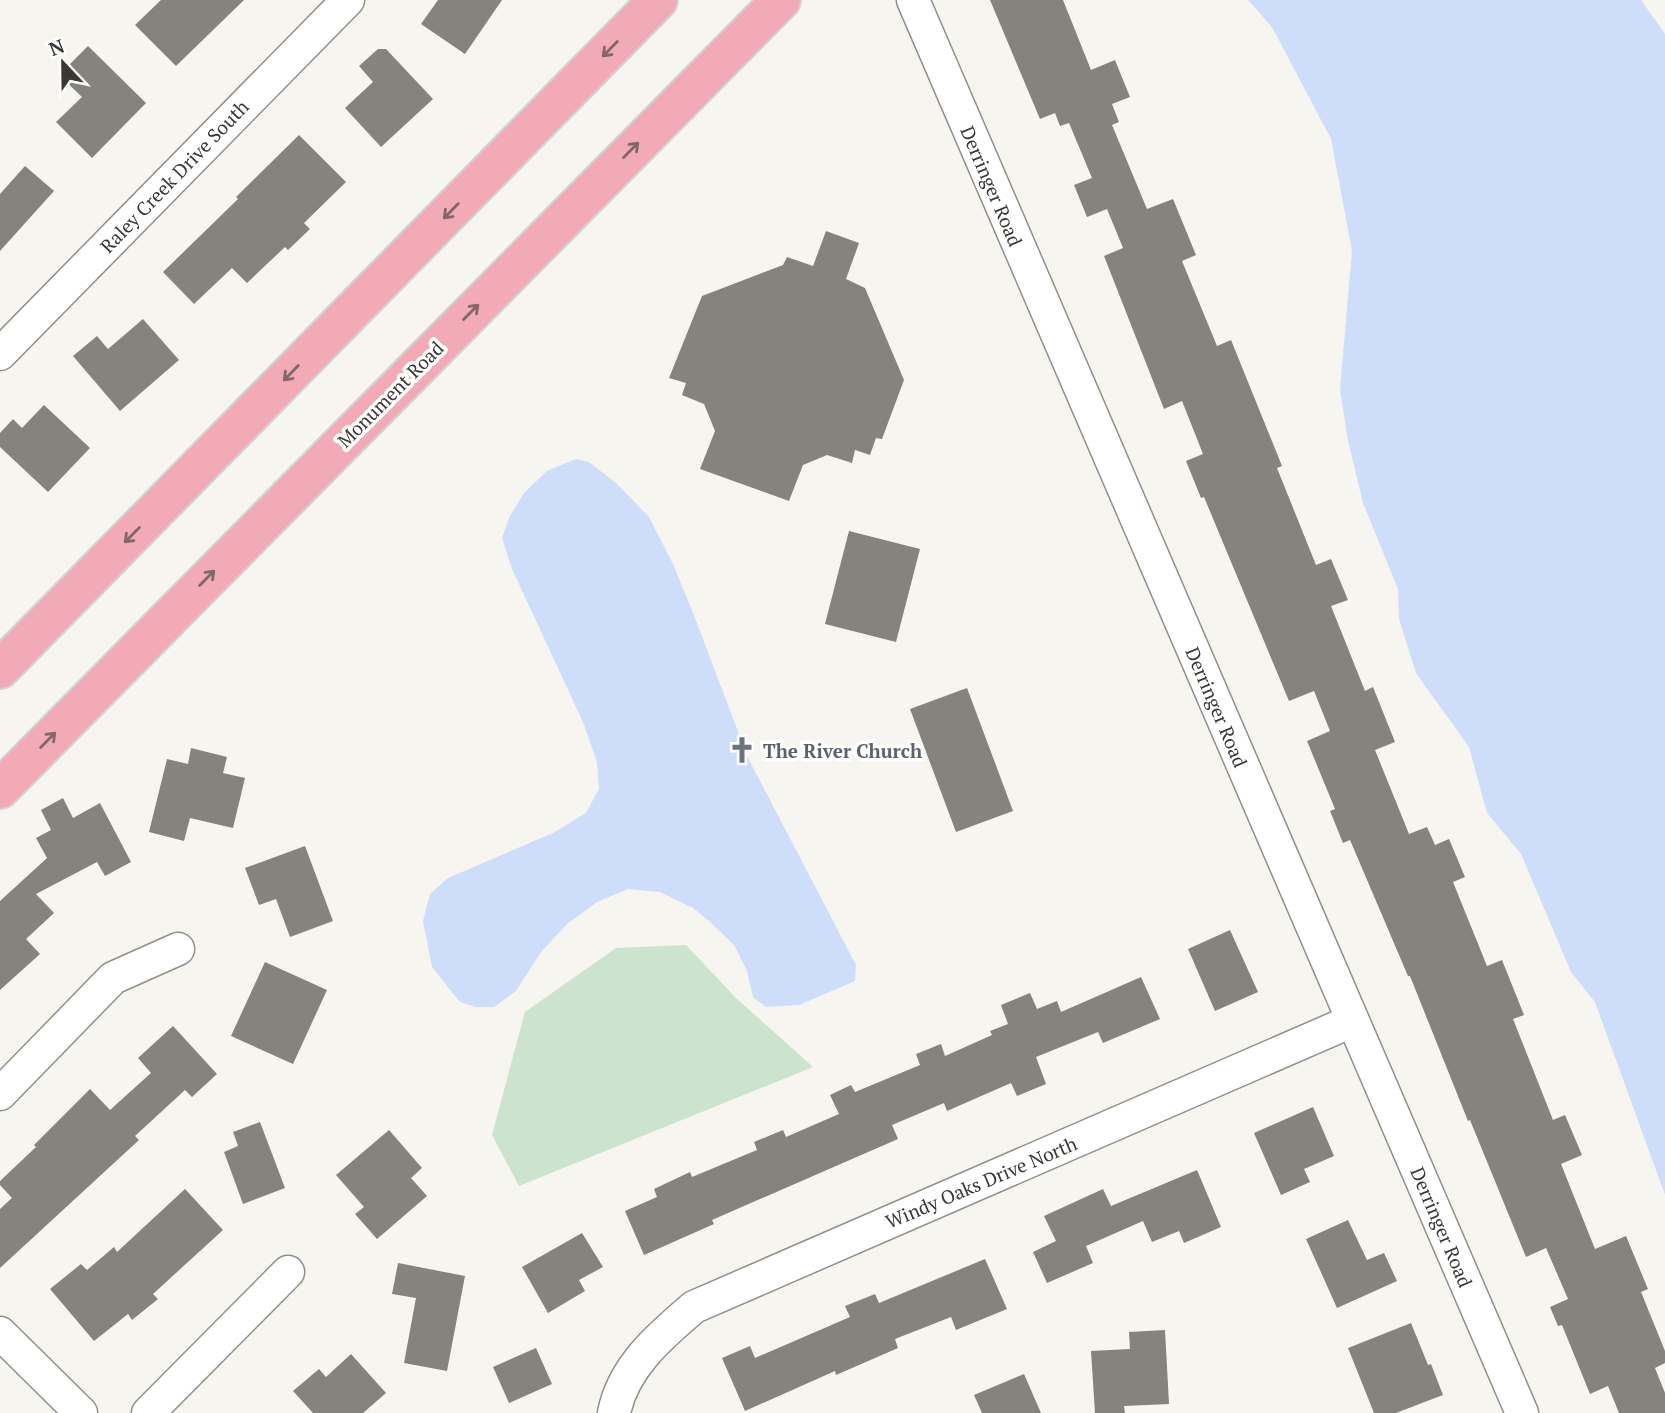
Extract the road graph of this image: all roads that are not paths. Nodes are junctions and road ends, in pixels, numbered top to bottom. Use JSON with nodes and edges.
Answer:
{"nodes":[{"id":1,"x":348,"y":0,"type":"edge"},
{"id":2,"x":658,"y":0,"type":"edge"},
{"id":3,"x":780,"y":0,"type":"edge"},
{"id":4,"x":913,"y":0,"type":"edge"},
{"id":5,"x":0,"y":354,"type":"edge"},
{"id":6,"x":0,"y":669,"type":"edge"},
{"id":7,"x":0,"y":789,"type":"edge"},
{"id":8,"x":178,"y":949,"type":"dead end"},
{"id":9,"x":1352,"y":1021,"type":"junction"},
{"id":10,"x":0,"y":1094,"type":"edge"},
{"id":11,"x":288,"y":1272,"type":"dead end"},
{"id":12,"x":0,"y":1333,"type":"edge"},
{"id":13,"x":80,"y":1413,"type":"edge"},
{"id":14,"x":148,"y":1413,"type":"edge"},
{"id":15,"x":614,"y":1413,"type":"edge"},
{"id":16,"x":1522,"y":1413,"type":"edge"}],
"edges":[{"from":1,"to":5,"type":"street","name":"Raley Creek Drive South"},
{"from":2,"to":6,"type":"main road","one_way":true},
{"from":7,"to":3,"type":"main road","name":"Monument Road","one_way":true},
{"from":4,"to":9,"type":"street","name":"Derringer Road"},
{"from":8,"to":10,"type":"street"},
{"from":9,"to":15,"type":"street","name":"Windy Oaks Drive North"},
{"from":9,"to":16,"type":"street","name":"Derringer Road"},
{"from":11,"to":14,"type":"street"},
{"from":12,"to":13,"type":"street"}]}
